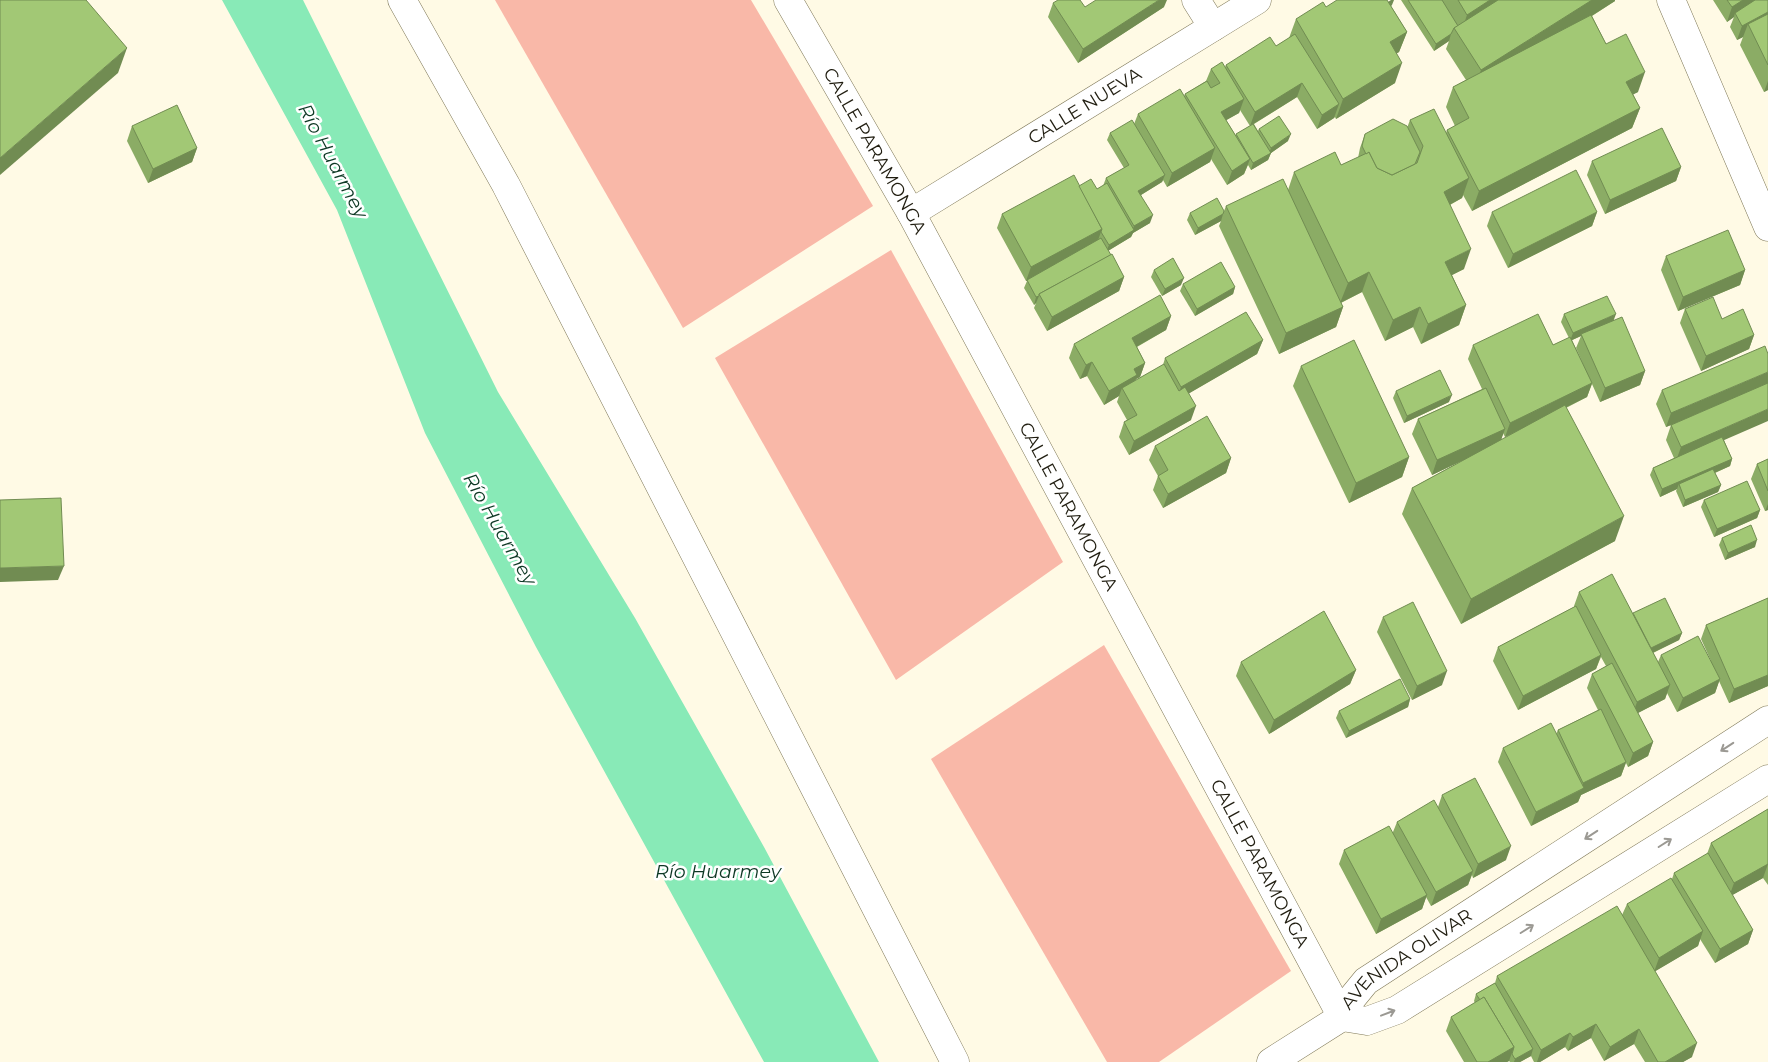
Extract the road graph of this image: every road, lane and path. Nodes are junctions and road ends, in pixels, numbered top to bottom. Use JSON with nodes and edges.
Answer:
{"nodes":[{"id":1,"x":402,"y":0,"type":"edge"},
{"id":2,"x":788,"y":0,"type":"edge"},
{"id":3,"x":1196,"y":0,"type":"edge"},
{"id":4,"x":1257,"y":0,"type":"edge"},
{"id":5,"x":1671,"y":0,"type":"edge"},
{"id":6,"x":1213,"y":28,"type":"junction"},
{"id":7,"x":911,"y":213,"type":"junction"},
{"id":8,"x":1768,"y":227,"type":"edge"},
{"id":9,"x":1768,"y":720,"type":"edge"},
{"id":10,"x":1768,"y":779,"type":"edge"},
{"id":11,"x":1342,"y":1017,"type":"junction"},
{"id":12,"x":955,"y":1062,"type":"edge"},
{"id":13,"x":1271,"y":1062,"type":"edge"}],
"edges":[{"from":1,"to":12,"type":"street"},
{"from":2,"to":7,"type":"street","name":"CALLE PARAMONGA"},
{"from":3,"to":6,"type":"street"},
{"from":4,"to":6,"type":"street","name":"CALLE NUEVA"},
{"from":5,"to":8,"type":"street"},
{"from":6,"to":7,"type":"street","name":"CALLE NUEVA"},
{"from":7,"to":11,"type":"street","name":"CALLE PARAMONGA"},
{"from":9,"to":11,"type":"street","name":"AVENIDA OLIVAR","one_way":true},
{"from":11,"to":10,"type":"street","name":"AVENIDA OLIVAR","one_way":true},
{"from":11,"to":13,"type":"street"}]}
